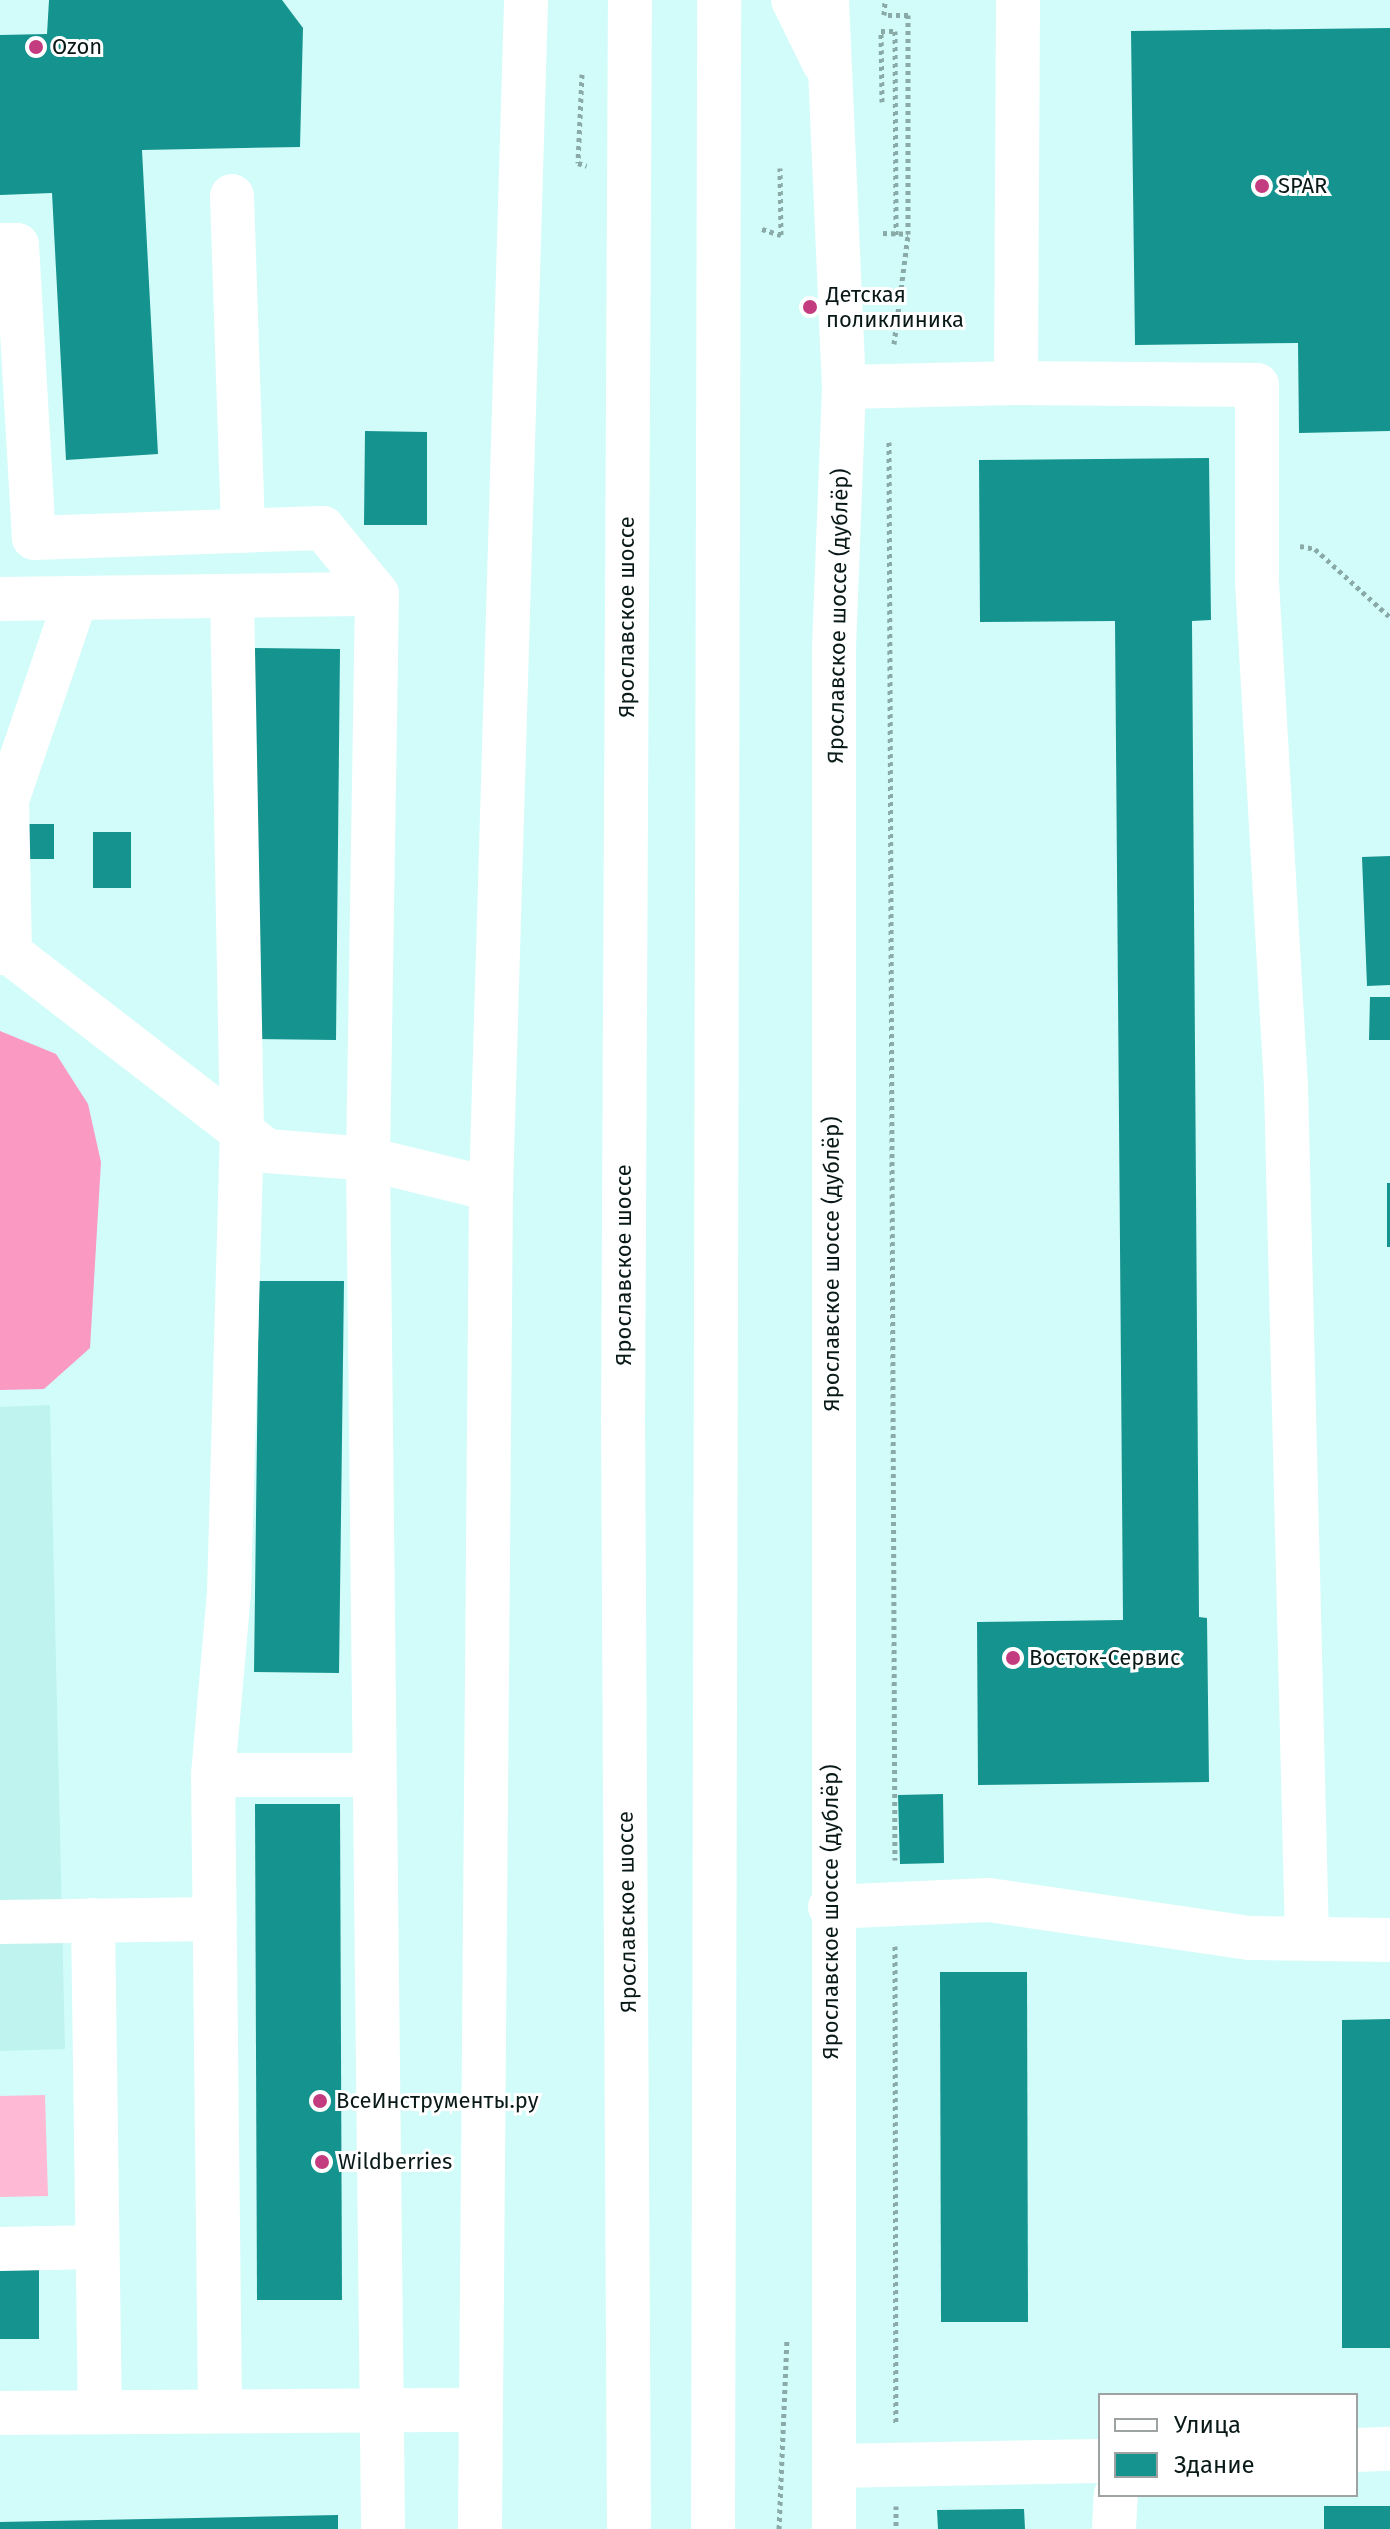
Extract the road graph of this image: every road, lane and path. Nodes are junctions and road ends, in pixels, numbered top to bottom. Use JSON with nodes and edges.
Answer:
{"nodes":[{"id":1,"x":526,"y":0,"type":"edge"},
{"id":2,"x":630,"y":0,"type":"edge"},
{"id":3,"x":719,"y":0,"type":"edge"},
{"id":4,"x":793,"y":0,"type":"edge"},
{"id":5,"x":827,"y":0,"type":"edge"},
{"id":6,"x":885,"y":0,"type":"edge"},
{"id":7,"x":1018,"y":0,"type":"edge"},
{"id":8,"x":837,"y":91,"type":"junction"},
{"id":9,"x":882,"y":102,"type":"dead end"},
{"id":10,"x":780,"y":168,"type":"dead end"},
{"id":11,"x":232,"y":196,"type":"dead end"},
{"id":12,"x":908,"y":234,"type":"junction"},
{"id":13,"x":781,"y":235,"type":"dead end"},
{"id":14,"x":896,"y":235,"type":"junction"},
{"id":15,"x":883,"y":236,"type":"dead end"},
{"id":16,"x":0,"y":245,"type":"edge"},
{"id":17,"x":1016,"y":383,"type":"junction"},
{"id":18,"x":889,"y":386,"type":"junction"},
{"id":19,"x":844,"y":387,"type":"junction"},
{"id":20,"x":243,"y":531,"type":"junction"},
{"id":21,"x":1257,"y":536,"type":"junction"},
{"id":22,"x":377,"y":594,"type":"junction"},
{"id":23,"x":232,"y":597,"type":"junction"},
{"id":24,"x":0,"y":599,"type":"edge"},
{"id":25,"x":76,"y":599,"type":"junction"},
{"id":26,"x":1390,"y":617,"type":"edge"},
{"id":27,"x":5,"y":953,"type":"edge"},
{"id":28,"x":242,"y":1132,"type":"junction"},
{"id":29,"x":368,"y":1159,"type":"junction"},
{"id":30,"x":491,"y":1189,"type":"junction"},
{"id":31,"x":213,"y":1775,"type":"junction"},
{"id":32,"x":371,"y":1775,"type":"junction"},
{"id":33,"x":895,"y":1906,"type":"junction"},
{"id":34,"x":830,"y":1907,"type":"junction"},
{"id":35,"x":215,"y":1919,"type":"junction"},
{"id":36,"x":93,"y":1920,"type":"junction"},
{"id":37,"x":0,"y":1922,"type":"edge"},
{"id":38,"x":1307,"y":1939,"type":"junction"},
{"id":39,"x":1390,"y":1940,"type":"edge"},
{"id":40,"x":97,"y":2247,"type":"junction"},
{"id":41,"x":0,"y":2249,"type":"edge"},
{"id":42,"x":787,"y":2333,"type":"dead end"},
{"id":43,"x":383,"y":2408,"type":"junction"},
{"id":44,"x":220,"y":2409,"type":"junction"},
{"id":45,"x":100,"y":2410,"type":"junction"},
{"id":46,"x":481,"y":2410,"type":"junction"},
{"id":47,"x":0,"y":2413,"type":"edge"},
{"id":48,"x":1390,"y":2449,"type":"edge"},
{"id":49,"x":1358,"y":2450,"type":"edge"},
{"id":50,"x":1098,"y":2461,"type":"edge"},
{"id":51,"x":896,"y":2463,"type":"junction"},
{"id":52,"x":834,"y":2466,"type":"junction"},
{"id":53,"x":1116,"y":2497,"type":"edge"},
{"id":54,"x":383,"y":2529,"type":"edge"},
{"id":55,"x":480,"y":2529,"type":"edge"},
{"id":56,"x":629,"y":2529,"type":"edge"},
{"id":57,"x":713,"y":2529,"type":"edge"},
{"id":58,"x":779,"y":2529,"type":"edge"},
{"id":59,"x":834,"y":2529,"type":"edge"},
{"id":60,"x":896,"y":2529,"type":"edge"},
{"id":61,"x":1114,"y":2529,"type":"edge"}],
"edges":[{"from":1,"to":30,"type":"street"},
{"from":2,"to":56,"type":"street","name":"Ярославское шоссе"},
{"from":3,"to":57,"type":"street"},
{"from":4,"to":8,"type":"street"},
{"from":5,"to":8,"type":"street","name":"Ярославское шоссе (дублёр)"},
{"from":6,"to":12,"type":"path"},
{"from":7,"to":17,"type":"street"},
{"from":8,"to":19,"type":"street","name":"Ярославское шоссе (дублёр)"},
{"from":9,"to":14,"type":"path"},
{"from":10,"to":13,"type":"path"},
{"from":11,"to":20,"type":"street"},
{"from":12,"to":14,"type":"path"},
{"from":12,"to":18,"type":"path"},
{"from":14,"to":15,"type":"path"},
{"from":16,"to":20,"type":"street"},
{"from":17,"to":18,"type":"street"},
{"from":17,"to":21,"type":"street"},
{"from":18,"to":19,"type":"street"},
{"from":18,"to":33,"type":"path"},
{"from":19,"to":34,"type":"street","name":"Ярославское шоссе (дублёр)"},
{"from":20,"to":22,"type":"street"},
{"from":21,"to":26,"type":"path"},
{"from":21,"to":38,"type":"street"},
{"from":22,"to":23,"type":"street"},
{"from":22,"to":29,"type":"street"},
{"from":23,"to":25,"type":"street"},
{"from":23,"to":28,"type":"street"},
{"from":24,"to":25,"type":"street"},
{"from":25,"to":27,"type":"street"},
{"from":27,"to":28,"type":"street"},
{"from":28,"to":29,"type":"street"},
{"from":28,"to":31,"type":"street"},
{"from":29,"to":30,"type":"street"},
{"from":29,"to":32,"type":"street"},
{"from":30,"to":46,"type":"street"},
{"from":31,"to":32,"type":"street"},
{"from":31,"to":35,"type":"street"},
{"from":32,"to":43,"type":"street"},
{"from":33,"to":34,"type":"street"},
{"from":33,"to":38,"type":"street"},
{"from":33,"to":51,"type":"path"},
{"from":34,"to":52,"type":"street","name":"Ярославское шоссе (дублёр)"},
{"from":35,"to":36,"type":"street"},
{"from":35,"to":44,"type":"street"},
{"from":36,"to":37,"type":"street"},
{"from":36,"to":40,"type":"street"},
{"from":38,"to":39,"type":"street"},
{"from":40,"to":41,"type":"street"},
{"from":40,"to":45,"type":"street"},
{"from":42,"to":58,"type":"path"},
{"from":43,"to":44,"type":"street"},
{"from":43,"to":46,"type":"street"},
{"from":43,"to":54,"type":"street"},
{"from":44,"to":45,"type":"street"},
{"from":45,"to":47,"type":"street"},
{"from":46,"to":55,"type":"street"},
{"from":48,"to":49,"type":"street"},
{"from":50,"to":51,"type":"street"},
{"from":51,"to":52,"type":"street"},
{"from":51,"to":60,"type":"path"},
{"from":52,"to":59,"type":"street","name":"Ярославское шоссе (дублёр)"},
{"from":53,"to":61,"type":"street"}]}
